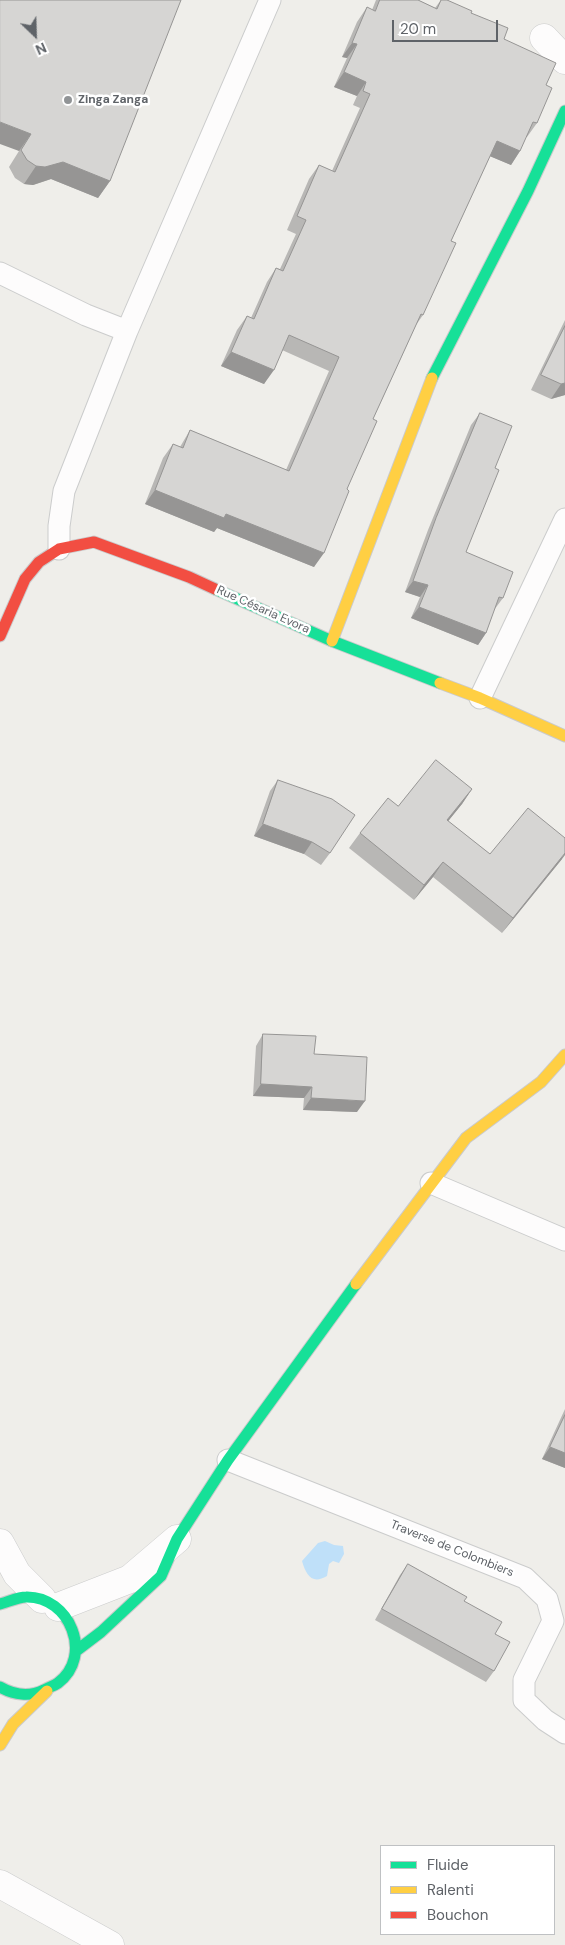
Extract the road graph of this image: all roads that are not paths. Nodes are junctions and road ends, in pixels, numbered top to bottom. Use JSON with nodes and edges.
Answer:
{"nodes":[{"id":1,"x":270,"y":0,"type":"edge"},
{"id":2,"x":544,"y":38,"type":"dead end"},
{"id":3,"x":565,"y":60,"type":"edge"},
{"id":4,"x":565,"y":111,"type":"edge"},
{"id":5,"x":0,"y":273,"type":"edge"},
{"id":6,"x":127,"y":331,"type":"junction"},
{"id":7,"x":565,"y":519,"type":"edge"},
{"id":8,"x":59,"y":548,"type":"junction"},
{"id":9,"x":0,"y":636,"type":"edge"},
{"id":10,"x":332,"y":641,"type":"junction"},
{"id":11,"x":480,"y":698,"type":"junction"},
{"id":12,"x":565,"y":736,"type":"edge"},
{"id":13,"x":565,"y":1055,"type":"edge"},
{"id":14,"x":431,"y":1183,"type":"junction"},
{"id":15,"x":565,"y":1240,"type":"edge"},
{"id":16,"x":228,"y":1460,"type":"junction"},
{"id":17,"x":177,"y":1539,"type":"junction"},
{"id":18,"x":0,"y":1543,"type":"edge"},
{"id":19,"x":50,"y":1603,"type":"junction"},
{"id":20,"x":0,"y":1604,"type":"edge"},
{"id":21,"x":76,"y":1651,"type":"junction"},
{"id":22,"x":0,"y":1687,"type":"edge"},
{"id":23,"x":47,"y":1691,"type":"junction"},
{"id":24,"x":565,"y":1733,"type":"edge"},
{"id":25,"x":0,"y":1745,"type":"edge"},
{"id":26,"x":0,"y":1884,"type":"edge"},
{"id":27,"x":110,"y":1945,"type":"edge"}],
"edges":[{"from":1,"to":6,"type":"lane"},
{"from":2,"to":3,"type":"street"},
{"from":4,"to":10,"type":"street"},
{"from":5,"to":6,"type":"lane"},
{"from":6,"to":8,"type":"lane"},
{"from":7,"to":11,"type":"lane"},
{"from":8,"to":9,"type":"street","name":"Rue Césaria Evora"},
{"from":8,"to":10,"type":"street","name":"Rue Césaria Evora"},
{"from":10,"to":11,"type":"street","name":"Rue Césaria Evora"},
{"from":11,"to":12,"type":"street","name":"Rue Césaria Evora"},
{"from":13,"to":14,"type":"street"},
{"from":14,"to":15,"type":"lane"},
{"from":14,"to":16,"type":"street"},
{"from":16,"to":17,"type":"street"},
{"from":16,"to":24,"type":"lane","name":"Traverse de Colombiers"},
{"from":17,"to":19,"type":"street"},
{"from":17,"to":21,"type":"street"},
{"from":18,"to":19,"type":"street"},
{"from":19,"to":20,"type":"street"},
{"from":19,"to":21,"type":"street"},
{"from":21,"to":23,"type":"street"},
{"from":22,"to":23,"type":"street"},
{"from":23,"to":25,"type":"street"},
{"from":26,"to":27,"type":"street"}]}
